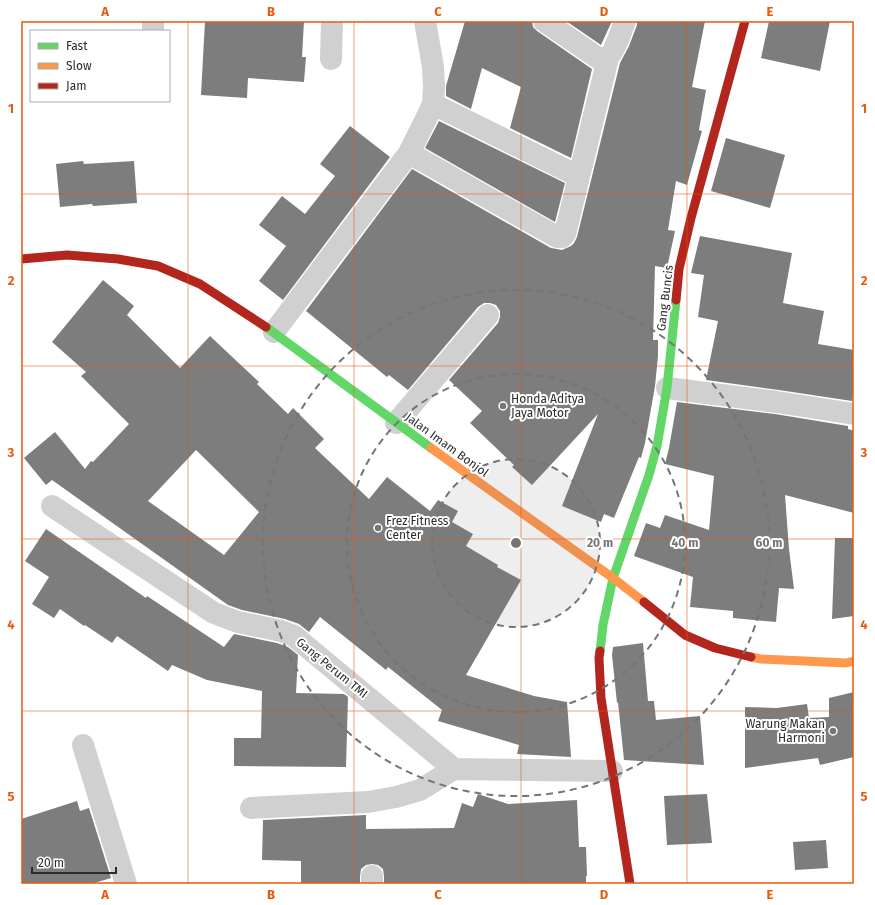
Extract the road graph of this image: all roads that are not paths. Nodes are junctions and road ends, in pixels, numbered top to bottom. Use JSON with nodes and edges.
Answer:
{"nodes":[{"id":1,"x":332,"y":21,"type":"edge"},
{"id":2,"x":425,"y":21,"type":"edge"},
{"id":3,"x":544,"y":21,"type":"edge"},
{"id":4,"x":625,"y":21,"type":"edge"},
{"id":5,"x":745,"y":21,"type":"edge"},
{"id":6,"x":332,"y":58,"type":"dead end"},
{"id":7,"x":608,"y":58,"type":"junction"},
{"id":8,"x":433,"y":104,"type":"junction"},
{"id":9,"x":409,"y":153,"type":"junction"},
{"id":10,"x":578,"y":176,"type":"junction"},
{"id":11,"x":21,"y":259,"type":"edge"},
{"id":12,"x":488,"y":315,"type":"dead end"},
{"id":13,"x":274,"y":332,"type":"junction"},
{"id":14,"x":667,"y":388,"type":"junction"},
{"id":15,"x":854,"y":414,"type":"edge"},
{"id":16,"x":396,"y":423,"type":"junction"},
{"id":17,"x":52,"y":506,"type":"dead end"},
{"id":18,"x":613,"y":578,"type":"junction"},
{"id":19,"x":854,"y":661,"type":"edge"},
{"id":20,"x":83,"y":745,"type":"dead end"},
{"id":21,"x":454,"y":769,"type":"junction"},
{"id":22,"x":612,"y":771,"type":"junction"},
{"id":23,"x":251,"y":808,"type":"dead end"},
{"id":24,"x":126,"y":884,"type":"edge"},
{"id":25,"x":630,"y":884,"type":"edge"}],
"edges":[{"from":1,"to":6,"type":"street"},
{"from":2,"to":8,"type":"street"},
{"from":3,"to":7,"type":"street"},
{"from":4,"to":7,"type":"street"},
{"from":5,"to":14,"type":"street","name":"Gang Buncis"},
{"from":7,"to":10,"type":"street"},
{"from":8,"to":9,"type":"street"},
{"from":8,"to":10,"type":"street"},
{"from":9,"to":10,"type":"street"},
{"from":9,"to":13,"type":"street"},
{"from":11,"to":13,"type":"street","name":"Jalan Imam Bonjol"},
{"from":12,"to":16,"type":"street"},
{"from":13,"to":16,"type":"street","name":"Jalan Imam Bonjol"},
{"from":14,"to":15,"type":"street"},
{"from":14,"to":18,"type":"street","name":"Gang Buncis"},
{"from":16,"to":18,"type":"street","name":"Jalan Imam Bonjol"},
{"from":17,"to":21,"type":"street","name":"Gang Perum TMI"},
{"from":18,"to":19,"type":"street","name":"Jalan Imam Bonjol"},
{"from":18,"to":22,"type":"street","name":"Gang Buncis"},
{"from":20,"to":24,"type":"street"},
{"from":21,"to":22,"type":"street"},
{"from":21,"to":23,"type":"street"},
{"from":22,"to":25,"type":"street","name":"Gang Buncis"}]}
